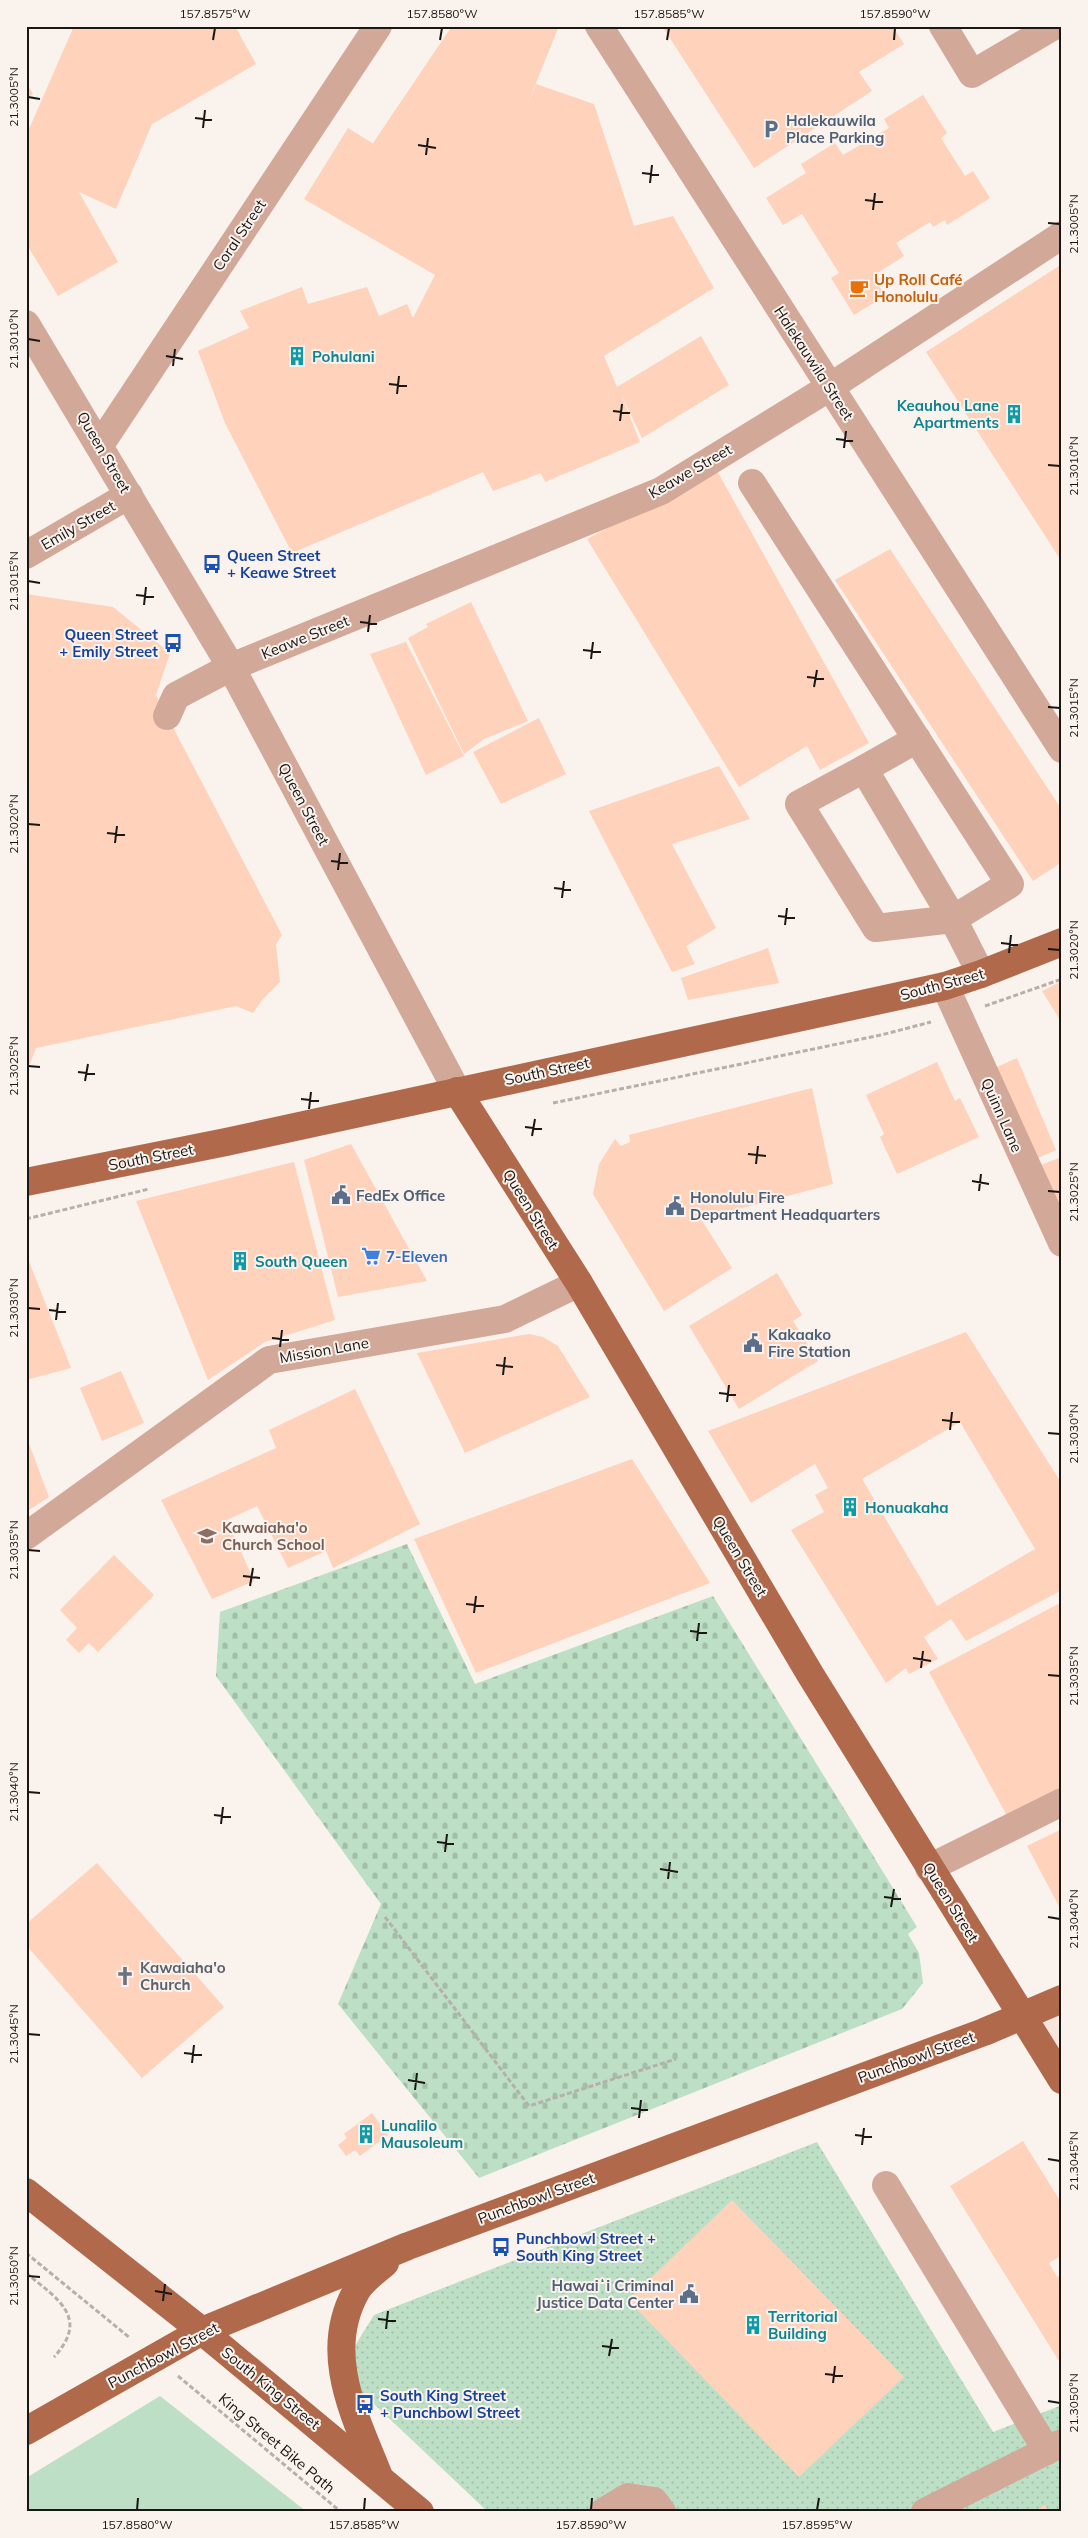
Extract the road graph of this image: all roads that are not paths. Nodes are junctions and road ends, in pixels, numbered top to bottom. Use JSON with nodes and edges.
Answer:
{"nodes":[{"id":1,"x":378,"y":26,"type":"edge"},
{"id":2,"x":599,"y":26,"type":"edge"},
{"id":3,"x":943,"y":26,"type":"edge"},
{"id":4,"x":1054,"y":26,"type":"edge"},
{"id":5,"x":1062,"y":236,"type":"edge"},
{"id":6,"x":26,"y":324,"type":"edge"},
{"id":7,"x":830,"y":387,"type":"junction"},
{"id":8,"x":100,"y":445,"type":"junction"},
{"id":9,"x":752,"y":483,"type":"dead end"},
{"id":10,"x":129,"y":495,"type":"junction"},
{"id":11,"x":26,"y":556,"type":"edge"},
{"id":12,"x":231,"y":667,"type":"junction"},
{"id":13,"x":167,"y":716,"type":"dead end"},
{"id":14,"x":917,"y":739,"type":"junction"},
{"id":15,"x":1062,"y":749,"type":"edge"},
{"id":16,"x":864,"y":769,"type":"junction"},
{"id":17,"x":953,"y":919,"type":"junction"},
{"id":18,"x":1062,"y":942,"type":"edge"},
{"id":19,"x":981,"y":974,"type":"junction"},
{"id":20,"x":945,"y":986,"type":"junction"},
{"id":21,"x":457,"y":1091,"type":"junction"},
{"id":22,"x":26,"y":1182,"type":"edge"},
{"id":23,"x":1062,"y":1243,"type":"edge"},
{"id":24,"x":579,"y":1283,"type":"junction"},
{"id":25,"x":26,"y":1536,"type":"edge"},
{"id":26,"x":1062,"y":1802,"type":"edge"},
{"id":27,"x":929,"y":1868,"type":"junction"},
{"id":28,"x":1062,"y":1999,"type":"edge"},
{"id":29,"x":1023,"y":2017,"type":"junction"},
{"id":30,"x":1062,"y":2080,"type":"edge"},
{"id":31,"x":886,"y":2185,"type":"dead end"},
{"id":32,"x":26,"y":2192,"type":"edge"},
{"id":33,"x":396,"y":2252,"type":"junction"},
{"id":34,"x":202,"y":2331,"type":"junction"},
{"id":35,"x":26,"y":2431,"type":"edge"},
{"id":36,"x":1054,"y":2447,"type":"edge"},
{"id":37,"x":379,"y":2476,"type":"junction"},
{"id":38,"x":420,"y":2512,"type":"edge"},
{"id":39,"x":603,"y":2512,"type":"edge"},
{"id":40,"x":662,"y":2512,"type":"edge"},
{"id":41,"x":925,"y":2512,"type":"edge"}],
"edges":[{"from":1,"to":8,"type":"street","name":"Coral Street"},
{"from":2,"to":7,"type":"street","name":"Halekauwila Street"},
{"from":3,"to":4,"type":"street"},
{"from":5,"to":7,"type":"street","name":"Keawe Street"},
{"from":6,"to":8,"type":"street","name":"Queen Street"},
{"from":7,"to":12,"type":"street","name":"Keawe Street"},
{"from":7,"to":15,"type":"street","name":"Halekauwila Street"},
{"from":8,"to":10,"type":"street","name":"Queen Street"},
{"from":9,"to":14,"type":"street"},
{"from":10,"to":11,"type":"street","name":"Emily Street"},
{"from":10,"to":12,"type":"street","name":"Queen Street"},
{"from":12,"to":13,"type":"street","name":"Keawe Street"},
{"from":12,"to":21,"type":"street","name":"Queen Street"},
{"from":14,"to":16,"type":"street"},
{"from":14,"to":17,"type":"street"},
{"from":16,"to":17,"type":"street"},
{"from":16,"to":17,"type":"street"},
{"from":17,"to":19,"type":"street"},
{"from":18,"to":19,"type":"main road","name":"South Street"},
{"from":19,"to":20,"type":"main road","name":"South Street"},
{"from":20,"to":21,"type":"main road","name":"South Street"},
{"from":20,"to":23,"type":"street","name":"Quinn Lane"},
{"from":21,"to":22,"type":"main road","name":"South Street"},
{"from":21,"to":24,"type":"main road","name":"Queen Street"},
{"from":24,"to":25,"type":"street","name":"Mission Lane"},
{"from":24,"to":27,"type":"main road","name":"Queen Street"},
{"from":26,"to":27,"type":"street"},
{"from":27,"to":29,"type":"main road","name":"Queen Street"},
{"from":28,"to":29,"type":"main road","name":"Punchbowl Street"},
{"from":29,"to":30,"type":"main road","name":"Queen Street"},
{"from":29,"to":33,"type":"main road","name":"Punchbowl Street"},
{"from":31,"to":36,"type":"street"},
{"from":32,"to":34,"type":"main road","name":"South King Street"},
{"from":33,"to":34,"type":"main road","name":"Punchbowl Street"},
{"from":33,"to":37,"type":"main road"},
{"from":34,"to":35,"type":"main road","name":"Punchbowl Street"},
{"from":34,"to":37,"type":"main road","name":"South King Street"},
{"from":36,"to":41,"type":"street"},
{"from":37,"to":38,"type":"main road","name":"South King Street"},
{"from":39,"to":40,"type":"street"}]}
